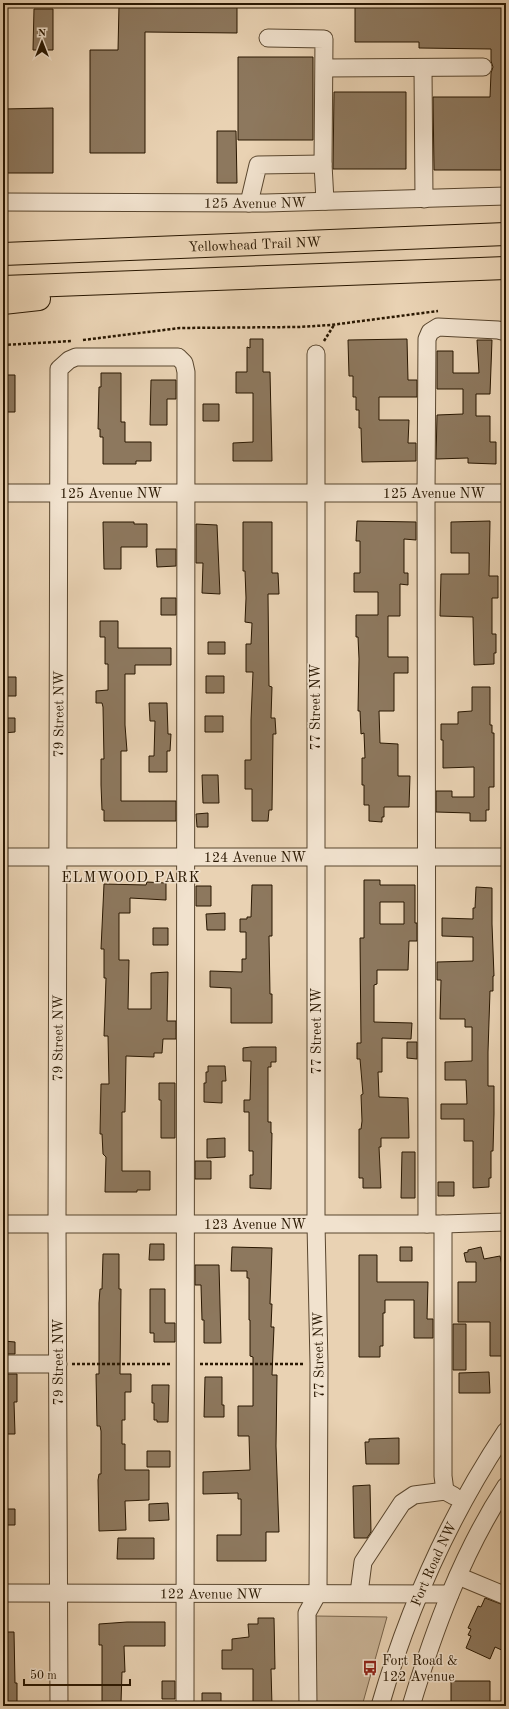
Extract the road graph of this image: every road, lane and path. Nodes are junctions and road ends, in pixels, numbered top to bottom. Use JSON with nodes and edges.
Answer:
{"nodes":[{"id":1,"x":268,"y":38,"type":"dead end"},
{"id":2,"x":483,"y":67,"type":"dead end"},
{"id":3,"x":325,"y":68,"type":"junction"},
{"id":4,"x":422,"y":68,"type":"junction"},
{"id":5,"x":323,"y":164,"type":"junction"},
{"id":6,"x":506,"y":196,"type":"edge"},
{"id":7,"x":424,"y":199,"type":"junction"},
{"id":8,"x":325,"y":201,"type":"junction"},
{"id":9,"x":3,"y":202,"type":"edge"},
{"id":10,"x":249,"y":203,"type":"junction"},
{"id":11,"x":506,"y":234,"type":"edge"},
{"id":12,"x":9,"y":251,"type":"edge"},
{"id":13,"x":506,"y":268,"type":"edge"},
{"id":14,"x":231,"y":279,"type":"junction"},
{"id":15,"x":3,"y":287,"type":"edge"},
{"id":16,"x":3,"y":303,"type":"edge"},
{"id":17,"x":440,"y":311,"type":"dead end"},
{"id":18,"x":334,"y":324,"type":"junction"},
{"id":19,"x":506,"y":332,"type":"edge"},
{"id":20,"x":82,"y":340,"type":"dead end"},
{"id":21,"x":74,"y":341,"type":"dead end"},
{"id":22,"x":3,"y":345,"type":"edge"},
{"id":23,"x":316,"y":354,"type":"joint"},
{"id":24,"x":186,"y":492,"type":"junction"},
{"id":25,"x":315,"y":492,"type":"junction"},
{"id":26,"x":3,"y":493,"type":"edge"},
{"id":27,"x":59,"y":493,"type":"junction"},
{"id":28,"x":426,"y":493,"type":"junction"},
{"id":29,"x":506,"y":493,"type":"edge"},
{"id":30,"x":3,"y":857,"type":"edge"},
{"id":31,"x":59,"y":857,"type":"junction"},
{"id":32,"x":186,"y":857,"type":"junction"},
{"id":33,"x":316,"y":857,"type":"junction"},
{"id":34,"x":426,"y":857,"type":"junction"},
{"id":35,"x":506,"y":857,"type":"edge"},
{"id":36,"x":506,"y":1222,"type":"edge"},
{"id":37,"x":186,"y":1223,"type":"junction"},
{"id":38,"x":3,"y":1224,"type":"edge"},
{"id":39,"x":57,"y":1224,"type":"junction"},
{"id":40,"x":316,"y":1224,"type":"junction"},
{"id":41,"x":435,"y":1224,"type":"junction"},
{"id":42,"x":3,"y":1364,"type":"edge"},
{"id":43,"x":58,"y":1364,"type":"junction"},
{"id":44,"x":506,"y":1431,"type":"edge"},
{"id":45,"x":506,"y":1486,"type":"edge"},
{"id":46,"x":444,"y":1491,"type":"junction"},
{"id":47,"x":464,"y":1501,"type":"junction"},
{"id":48,"x":458,"y":1576,"type":"junction"},
{"id":49,"x":3,"y":1593,"type":"edge"},
{"id":50,"x":59,"y":1593,"type":"junction"},
{"id":51,"x":186,"y":1593,"type":"junction"},
{"id":52,"x":318,"y":1593,"type":"junction"},
{"id":53,"x":359,"y":1593,"type":"junction"},
{"id":54,"x":420,"y":1593,"type":"junction"},
{"id":55,"x":450,"y":1594,"type":"junction"},
{"id":56,"x":506,"y":1596,"type":"edge"},
{"id":57,"x":59,"y":1706,"type":"edge"},
{"id":58,"x":185,"y":1706,"type":"edge"},
{"id":59,"x":308,"y":1706,"type":"edge"},
{"id":60,"x":380,"y":1706,"type":"edge"},
{"id":61,"x":411,"y":1706,"type":"edge"}],
"edges":[{"from":1,"to":3,"type":"street"},
{"from":2,"to":4,"type":"street"},
{"from":3,"to":4,"type":"street"},
{"from":3,"to":5,"type":"street"},
{"from":4,"to":7,"type":"street"},
{"from":5,"to":8,"type":"street"},
{"from":5,"to":10,"type":"street"},
{"from":6,"to":7,"type":"street","name":"125 Avenue NW"},
{"from":7,"to":8,"type":"street","name":"125 Avenue NW"},
{"from":8,"to":10,"type":"street","name":"125 Avenue NW"},
{"from":9,"to":10,"type":"street","name":"125 Avenue NW"},
{"from":11,"to":12,"type":"highway","name":"Yellowhead Trail NW"},
{"from":13,"to":14,"type":"highway"},
{"from":14,"to":15,"type":"highway"},
{"from":14,"to":16,"type":"highway"},
{"from":17,"to":18,"type":"path"},
{"from":18,"to":20,"type":"path"},
{"from":18,"to":23,"type":"path"},
{"from":19,"to":28,"type":"street"},
{"from":21,"to":22,"type":"path"},
{"from":23,"to":25,"type":"street","name":"77 Street NW"},
{"from":24,"to":25,"type":"street","name":"125 Avenue NW"},
{"from":24,"to":27,"type":"street","name":"125 Avenue NW"},
{"from":24,"to":27,"type":"street","name":"79 Street NW"},
{"from":24,"to":32,"type":"street"},
{"from":25,"to":28,"type":"street","name":"125 Avenue NW"},
{"from":25,"to":33,"type":"street","name":"77 Street NW"},
{"from":26,"to":27,"type":"street","name":"125 Avenue NW"},
{"from":27,"to":31,"type":"street","name":"79 Street NW"},
{"from":28,"to":29,"type":"street","name":"125 Avenue NW"},
{"from":28,"to":34,"type":"street"},
{"from":30,"to":31,"type":"street","name":"124 Avenue NW"},
{"from":31,"to":32,"type":"street","name":"124 Avenue NW"},
{"from":31,"to":39,"type":"street","name":"79 Street NW"},
{"from":32,"to":33,"type":"street","name":"124 Avenue NW"},
{"from":32,"to":37,"type":"street"},
{"from":33,"to":34,"type":"street","name":"124 Avenue NW"},
{"from":33,"to":40,"type":"street","name":"77 Street NW"},
{"from":34,"to":35,"type":"street","name":"124 Avenue NW"},
{"from":34,"to":41,"type":"street"},
{"from":36,"to":41,"type":"street","name":"123 Avenue NW"},
{"from":37,"to":39,"type":"street","name":"123 Avenue NW"},
{"from":37,"to":40,"type":"street","name":"123 Avenue NW"},
{"from":37,"to":51,"type":"street"},
{"from":38,"to":39,"type":"street","name":"123 Avenue NW"},
{"from":39,"to":43,"type":"street","name":"79 Street NW"},
{"from":40,"to":41,"type":"street","name":"123 Avenue NW"},
{"from":40,"to":52,"type":"street","name":"77 Street NW"},
{"from":41,"to":46,"type":"street"},
{"from":42,"to":43,"type":"street"},
{"from":43,"to":50,"type":"street","name":"79 Street NW"},
{"from":44,"to":47,"type":"street","name":"Fort Road NW"},
{"from":45,"to":48,"type":"street"},
{"from":46,"to":47,"type":"street"},
{"from":46,"to":53,"type":"street"},
{"from":47,"to":54,"type":"street","name":"Fort Road NW"},
{"from":48,"to":55,"type":"street"},
{"from":48,"to":56,"type":"street"},
{"from":49,"to":50,"type":"street","name":"122 Avenue NW"},
{"from":50,"to":51,"type":"street","name":"122 Avenue NW"},
{"from":50,"to":57,"type":"street","name":"79 Street NW"},
{"from":51,"to":52,"type":"street","name":"122 Avenue NW"},
{"from":51,"to":58,"type":"street"},
{"from":52,"to":53,"type":"street","name":"122 Avenue NW"},
{"from":52,"to":59,"type":"street","name":"77 Street NW"},
{"from":53,"to":54,"type":"street","name":"122 Avenue NW"},
{"from":54,"to":55,"type":"street","name":"122 Avenue NW"},
{"from":54,"to":60,"type":"street","name":"Fort Road NW"},
{"from":55,"to":61,"type":"street"}]}
